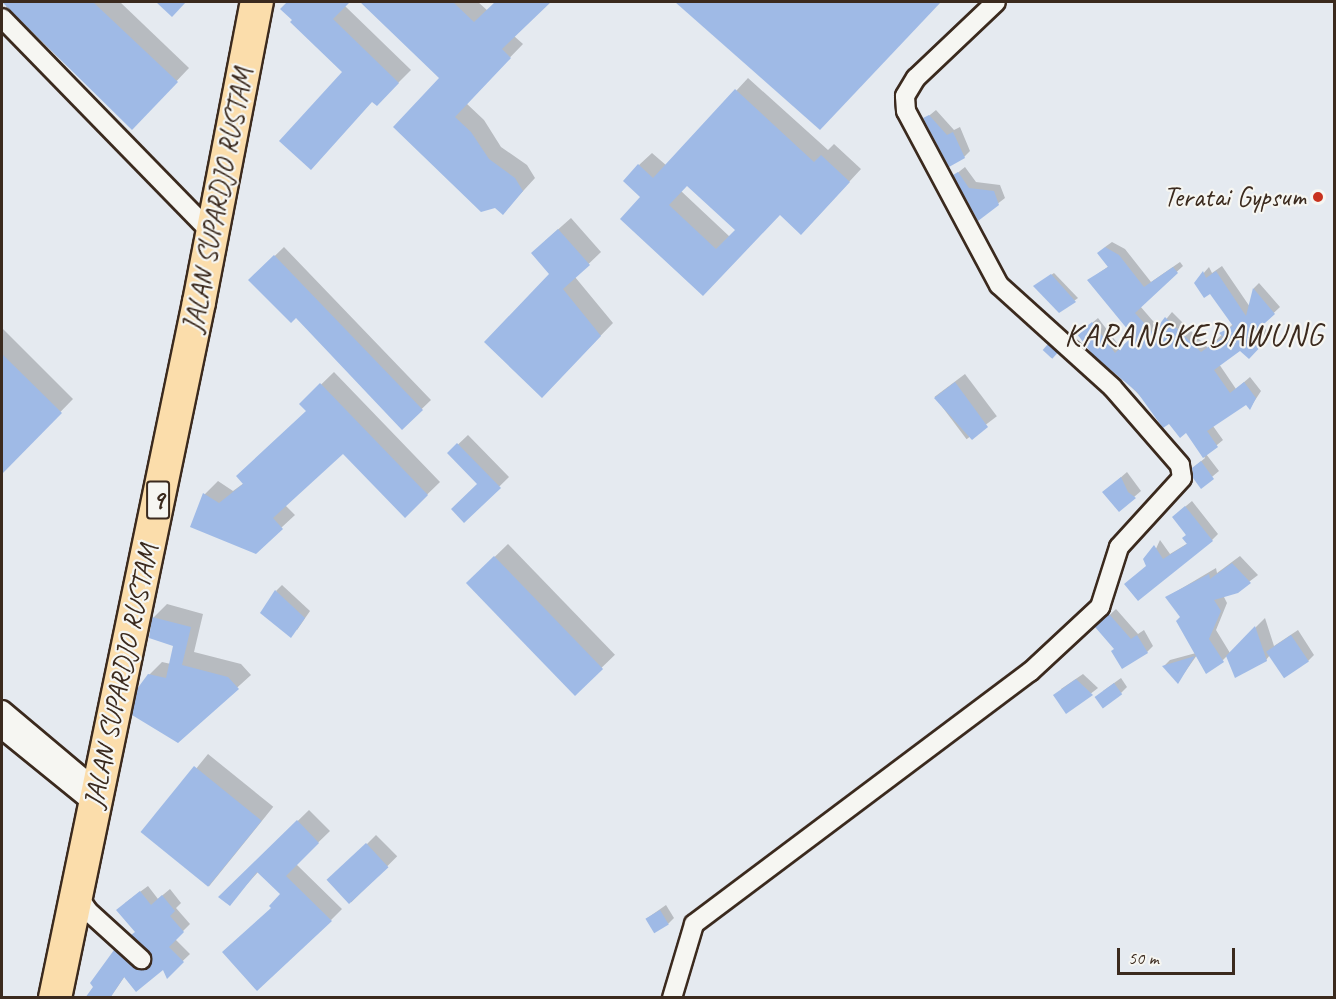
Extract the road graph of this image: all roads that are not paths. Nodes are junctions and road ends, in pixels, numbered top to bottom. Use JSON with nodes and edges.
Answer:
{"nodes":[{"id":1,"x":257,"y":2,"type":"edge"},
{"id":2,"x":996,"y":2,"type":"edge"},
{"id":3,"x":2,"y":18,"type":"edge"},
{"id":4,"x":211,"y":232,"type":"junction"},
{"id":5,"x":2,"y":710,"type":"edge"},
{"id":6,"x":2,"y":729,"type":"edge"},
{"id":7,"x":94,"y":796,"type":"junction"},
{"id":8,"x":76,"y":893,"type":"junction"},
{"id":9,"x":141,"y":959,"type":"dead end"},
{"id":10,"x":55,"y":998,"type":"edge"},
{"id":11,"x":672,"y":998,"type":"edge"}],
"edges":[{"from":1,"to":4,"type":"highway","name":"JALAN SUPARDJO RUSTAM","number":"9"},
{"from":2,"to":11,"type":"street"},
{"from":3,"to":4,"type":"street"},
{"from":4,"to":7,"type":"highway","name":"JALAN SUPARDJO RUSTAM","number":"9"},
{"from":5,"to":7,"type":"street"},
{"from":6,"to":7,"type":"street"},
{"from":7,"to":8,"type":"highway","name":"JALAN SUPARDJO RUSTAM","number":"9"},
{"from":8,"to":9,"type":"street"},
{"from":8,"to":10,"type":"highway","name":"JALAN SUPARDJO RUSTAM","number":"9"}]}
